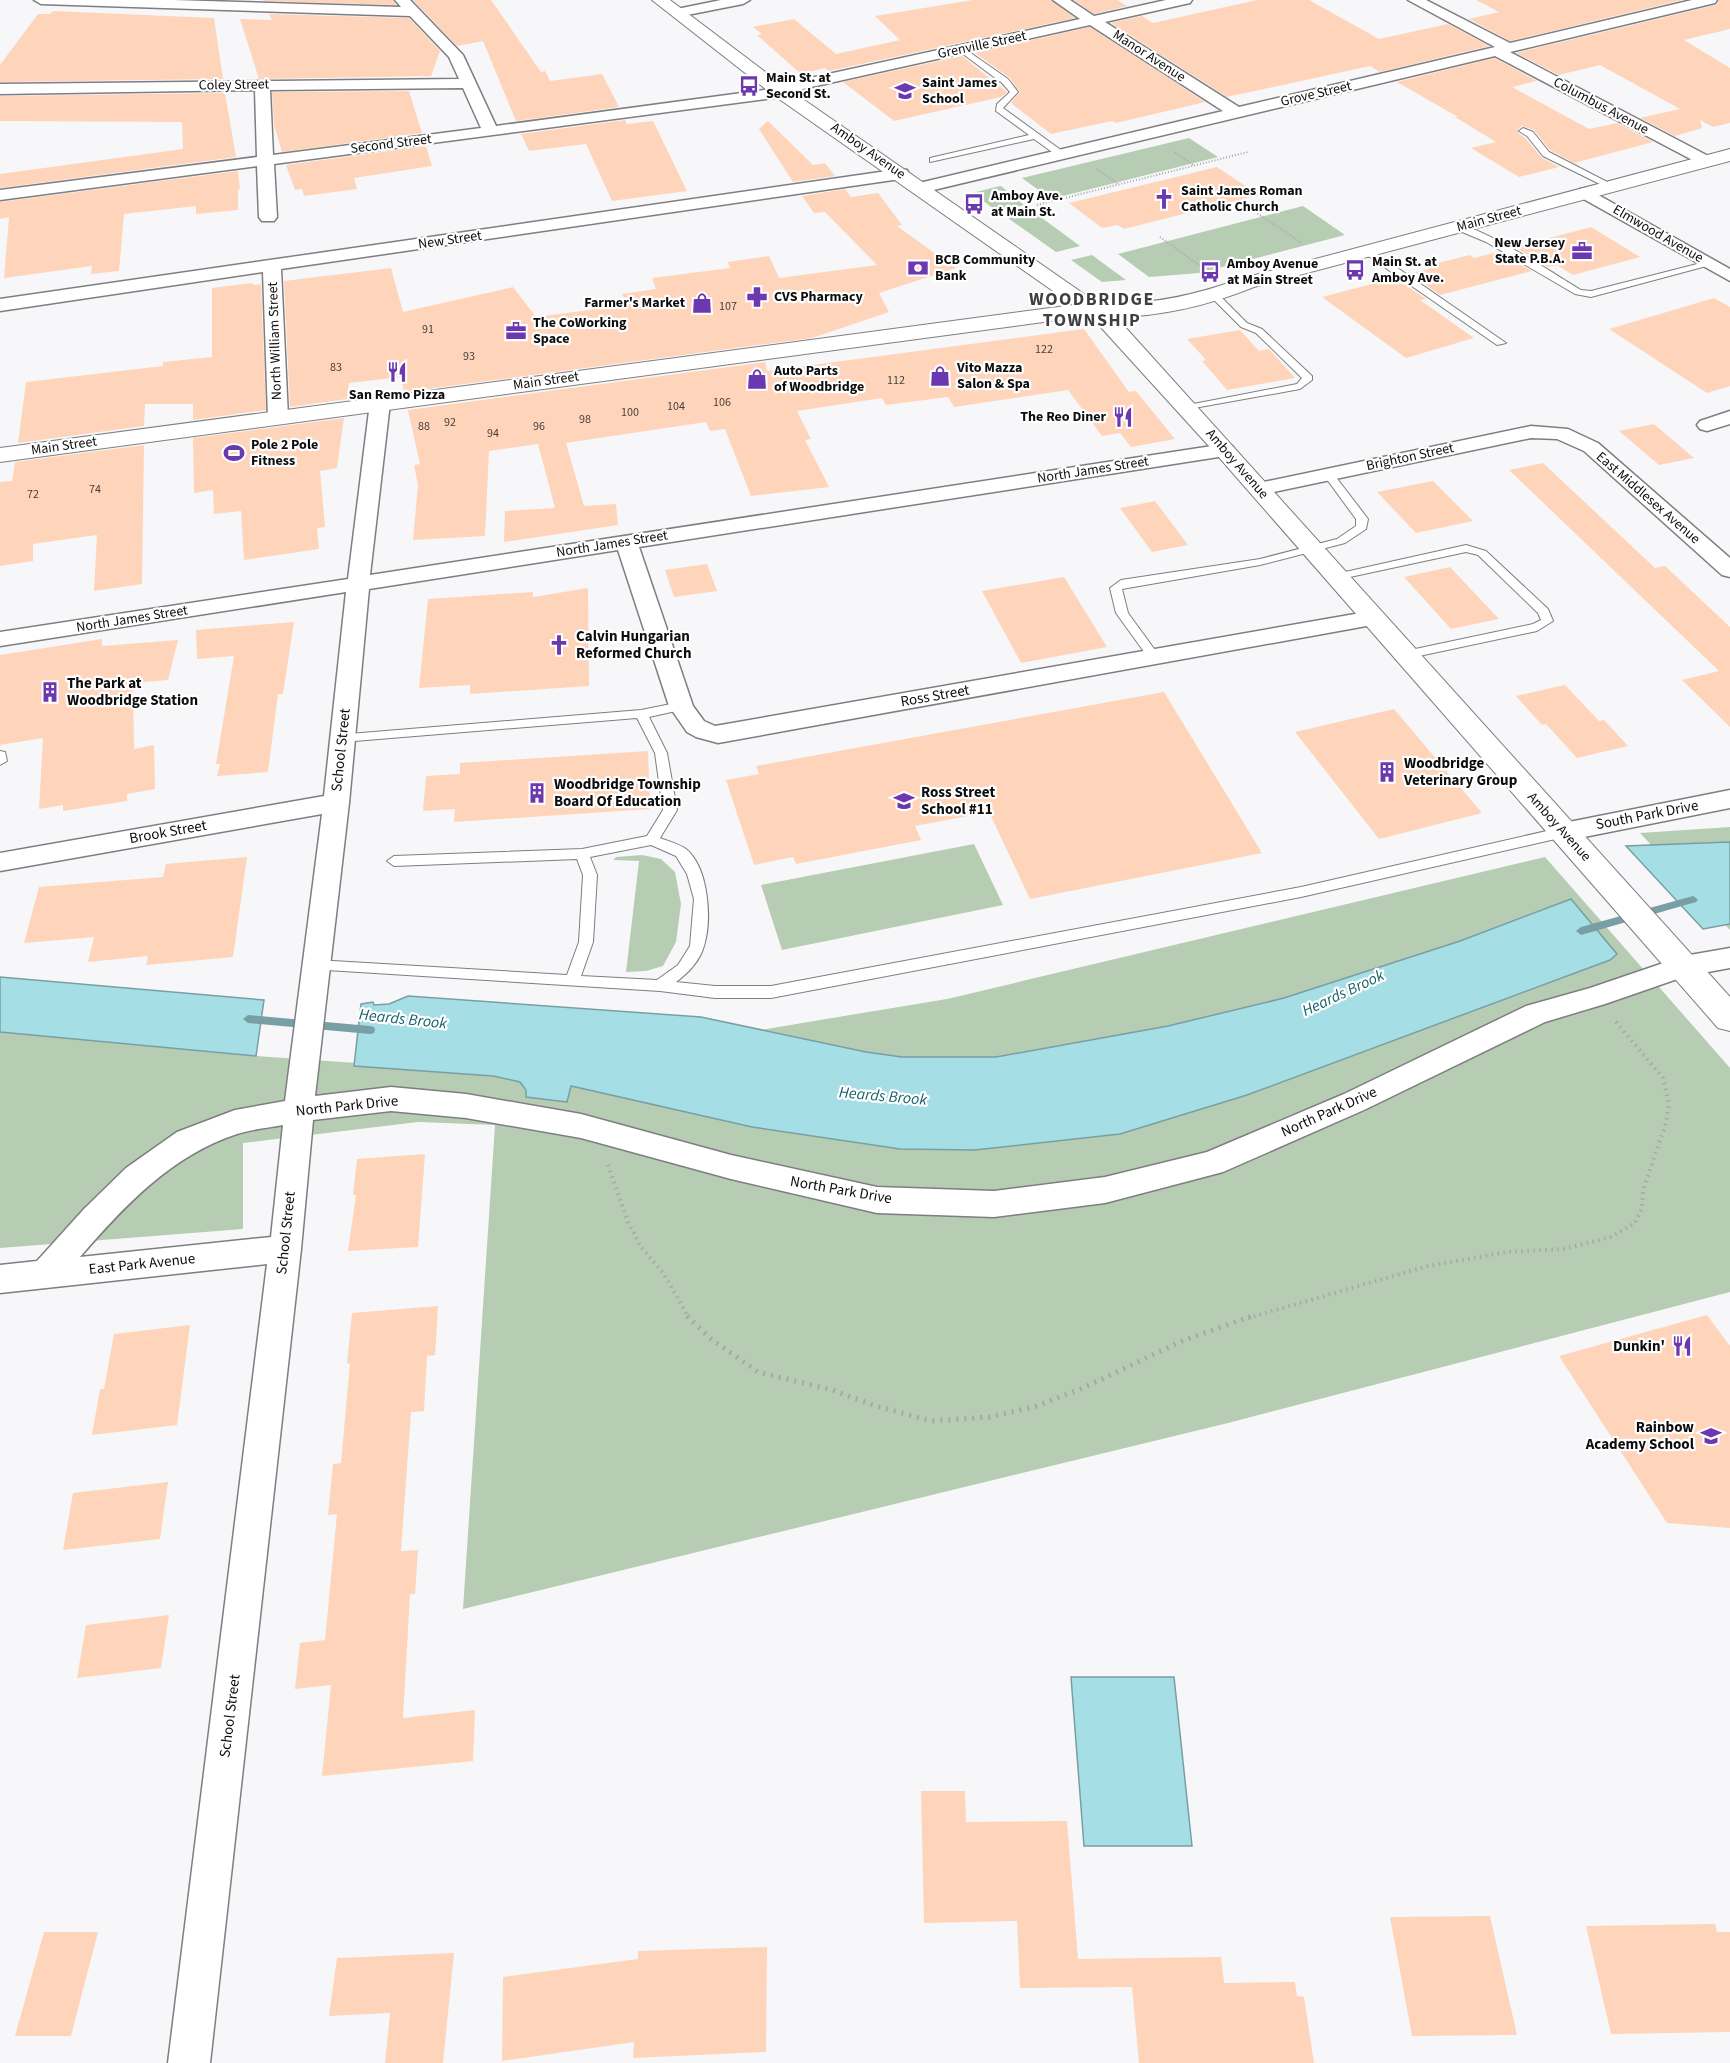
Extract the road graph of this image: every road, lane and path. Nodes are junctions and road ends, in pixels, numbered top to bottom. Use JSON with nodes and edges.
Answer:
{"nodes":[{"id":1,"x":41,"y":0,"type":"edge"},
{"id":2,"x":402,"y":0,"type":"edge"},
{"id":3,"x":660,"y":0,"type":"edge"},
{"id":4,"x":743,"y":0,"type":"edge"},
{"id":5,"x":1060,"y":0,"type":"edge"},
{"id":6,"x":1185,"y":0,"type":"edge"},
{"id":7,"x":1415,"y":0,"type":"edge"},
{"id":8,"x":1708,"y":0,"type":"edge"},
{"id":9,"x":414,"y":12,"type":"junction"},
{"id":10,"x":677,"y":13,"type":"junction"},
{"id":11,"x":1093,"y":20,"type":"junction"},
{"id":12,"x":962,"y":49,"type":"junction"},
{"id":13,"x":1502,"y":50,"type":"junction"},
{"id":14,"x":469,"y":83,"type":"junction"},
{"id":15,"x":262,"y":85,"type":"junction"},
{"id":16,"x":0,"y":89,"type":"edge"},
{"id":17,"x":780,"y":91,"type":"junction"},
{"id":18,"x":1237,"y":113,"type":"junction"},
{"id":19,"x":490,"y":131,"type":"junction"},
{"id":20,"x":1523,"y":131,"type":"dead end"},
{"id":21,"x":1036,"y":136,"type":"junction"},
{"id":22,"x":1248,"y":152,"type":"dead end"},
{"id":23,"x":1062,"y":155,"type":"junction"},
{"id":24,"x":1730,"y":155,"type":"edge"},
{"id":25,"x":266,"y":160,"type":"junction"},
{"id":26,"x":933,"y":160,"type":"dead end"},
{"id":27,"x":1706,"y":161,"type":"junction"},
{"id":28,"x":901,"y":174,"type":"junction"},
{"id":29,"x":1611,"y":186,"type":"junction"},
{"id":30,"x":921,"y":188,"type":"junction"},
{"id":31,"x":1586,"y":193,"type":"junction"},
{"id":32,"x":0,"y":195,"type":"edge"},
{"id":33,"x":1037,"y":205,"type":"dead end"},
{"id":34,"x":1255,"y":212,"type":"dead end"},
{"id":35,"x":268,"y":217,"type":"dead end"},
{"id":36,"x":1458,"y":227,"type":"junction"},
{"id":37,"x":1160,"y":237,"type":"dead end"},
{"id":38,"x":1367,"y":251,"type":"junction"},
{"id":39,"x":1329,"y":261,"type":"junction"},
{"id":40,"x":1709,"y":264,"type":"junction"},
{"id":41,"x":272,"y":266,"type":"junction"},
{"id":42,"x":1730,"y":276,"type":"edge"},
{"id":43,"x":1229,"y":288,"type":"junction"},
{"id":44,"x":0,"y":305,"type":"edge"},
{"id":45,"x":1092,"y":309,"type":"junction"},
{"id":46,"x":1501,"y":343,"type":"dead end"},
{"id":47,"x":380,"y":403,"type":"junction"},
{"id":48,"x":1187,"y":408,"type":"junction"},
{"id":49,"x":278,"y":417,"type":"junction"},
{"id":50,"x":1730,"y":417,"type":"edge"},
{"id":51,"x":1707,"y":425,"type":"dead end"},
{"id":52,"x":1561,"y":433,"type":"joint"},
{"id":53,"x":1225,"y":450,"type":"junction"},
{"id":54,"x":0,"y":455,"type":"edge"},
{"id":55,"x":1328,"y":474,"type":"junction"},
{"id":56,"x":1259,"y":489,"type":"junction"},
{"id":57,"x":626,"y":542,"type":"junction"},
{"id":58,"x":1312,"y":549,"type":"junction"},
{"id":59,"x":1730,"y":570,"type":"edge"},
{"id":60,"x":1336,"y":577,"type":"junction"},
{"id":61,"x":358,"y":584,"type":"junction"},
{"id":62,"x":1372,"y":618,"type":"junction"},
{"id":63,"x":0,"y":639,"type":"edge"},
{"id":64,"x":1405,"y":655,"type":"junction"},
{"id":65,"x":1154,"y":657,"type":"junction"},
{"id":66,"x":681,"y":706,"type":"junction"},
{"id":67,"x":641,"y":714,"type":"junction"},
{"id":68,"x":342,"y":738,"type":"junction"},
{"id":69,"x":0,"y":755,"type":"edge"},
{"id":70,"x":0,"y":760,"type":"edge"},
{"id":71,"x":1730,"y":799,"type":"edge"},
{"id":72,"x":336,"y":803,"type":"junction"},
{"id":73,"x":1564,"y":832,"type":"junction"},
{"id":74,"x":652,"y":840,"type":"junction"},
{"id":75,"x":582,"y":854,"type":"junction"},
{"id":76,"x":394,"y":861,"type":"dead end"},
{"id":77,"x":0,"y":862,"type":"edge"},
{"id":78,"x":1730,"y":958,"type":"edge"},
{"id":79,"x":316,"y":965,"type":"junction"},
{"id":80,"x":1684,"y":966,"type":"junction"},
{"id":81,"x":572,"y":980,"type":"junction"},
{"id":82,"x":660,"y":986,"type":"junction"},
{"id":83,"x":1595,"y":997,"type":"junction"},
{"id":84,"x":1730,"y":1019,"type":"edge"},
{"id":85,"x":299,"y":1110,"type":"junction"},
{"id":86,"x":609,"y":1133,"type":"junction"},
{"id":87,"x":285,"y":1249,"type":"junction"},
{"id":88,"x":46,"y":1274,"type":"junction"},
{"id":89,"x":0,"y":1279,"type":"edge"},
{"id":90,"x":189,"y":2063,"type":"edge"}],
"edges":[{"from":1,"to":9,"type":"street"},
{"from":2,"to":9,"type":"street"},
{"from":3,"to":10,"type":"main road","name":"Amboy Avenue"},
{"from":4,"to":10,"type":"street"},
{"from":5,"to":11,"type":"street","name":"Manor Avenue"},
{"from":6,"to":11,"type":"street","name":"Grenville Street"},
{"from":7,"to":13,"type":"street","name":"Columbus Avenue"},
{"from":8,"to":13,"type":"street","name":"Grove Street"},
{"from":9,"to":14,"type":"street"},
{"from":10,"to":17,"type":"main road","name":"Amboy Avenue"},
{"from":11,"to":12,"type":"street","name":"Grenville Street"},
{"from":11,"to":18,"type":"street","name":"Manor Avenue"},
{"from":12,"to":17,"type":"street","name":"Grenville Street"},
{"from":12,"to":21,"type":"lane"},
{"from":13,"to":18,"type":"street","name":"Grove Street"},
{"from":13,"to":27,"type":"street","name":"Columbus Avenue"},
{"from":14,"to":15,"type":"street","name":"Coley Street"},
{"from":14,"to":19,"type":"street"},
{"from":15,"to":16,"type":"street","name":"Coley Street"},
{"from":15,"to":25,"type":"street"},
{"from":17,"to":19,"type":"street","name":"Second Street"},
{"from":17,"to":28,"type":"main road","name":"Amboy Avenue"},
{"from":18,"to":23,"type":"street","name":"Grove Street"},
{"from":19,"to":25,"type":"street","name":"Second Street"},
{"from":20,"to":29,"type":"lane"},
{"from":21,"to":23,"type":"lane"},
{"from":21,"to":26,"type":"lane"},
{"from":22,"to":33,"type":"path"},
{"from":23,"to":30,"type":"street","name":"Grove Street"},
{"from":24,"to":27,"type":"main road","name":"Main Street"},
{"from":25,"to":32,"type":"street","name":"Second Street"},
{"from":25,"to":35,"type":"street"},
{"from":27,"to":29,"type":"main road","name":"Main Street"},
{"from":28,"to":30,"type":"main road","name":"Amboy Avenue"},
{"from":28,"to":41,"type":"street","name":"New Street"},
{"from":29,"to":31,"type":"main road","name":"Main Street"},
{"from":30,"to":45,"type":"main road","name":"Amboy Avenue"},
{"from":31,"to":36,"type":"main road","name":"Main Street"},
{"from":31,"to":40,"type":"street","name":"Elmwood Avenue"},
{"from":34,"to":39,"type":"path"},
{"from":36,"to":38,"type":"main road","name":"Main Street"},
{"from":36,"to":40,"type":"lane"},
{"from":37,"to":43,"type":"path"},
{"from":38,"to":39,"type":"main road","name":"Main Street"},
{"from":38,"to":46,"type":"lane"},
{"from":39,"to":43,"type":"main road","name":"Main Street"},
{"from":40,"to":42,"type":"street","name":"Elmwood Avenue"},
{"from":41,"to":44,"type":"street","name":"New Street"},
{"from":41,"to":49,"type":"street","name":"North William Street"},
{"from":43,"to":45,"type":"main road","name":"Main Street"},
{"from":43,"to":48,"type":"lane"},
{"from":45,"to":47,"type":"main road","name":"Main Street"},
{"from":45,"to":48,"type":"main road","name":"Amboy Avenue"},
{"from":47,"to":49,"type":"main road","name":"Main Street"},
{"from":47,"to":61,"type":"street","name":"School Street"},
{"from":48,"to":53,"type":"main road","name":"Amboy Avenue"},
{"from":49,"to":54,"type":"main road","name":"Main Street"},
{"from":50,"to":51,"type":"street"},
{"from":52,"to":55,"type":"street","name":"Brighton Street"},
{"from":52,"to":59,"type":"street","name":"East Middlesex Avenue"},
{"from":53,"to":56,"type":"main road","name":"Amboy Avenue"},
{"from":53,"to":57,"type":"street","name":"North James Street"},
{"from":55,"to":56,"type":"street","name":"Brighton Street"},
{"from":55,"to":58,"type":"lane"},
{"from":56,"to":58,"type":"main road","name":"Amboy Avenue"},
{"from":57,"to":61,"type":"street","name":"North James Street"},
{"from":57,"to":66,"type":"street","name":"Ross Street"},
{"from":58,"to":60,"type":"main road","name":"Amboy Avenue"},
{"from":58,"to":65,"type":"lane"},
{"from":60,"to":62,"type":"main road","name":"Amboy Avenue"},
{"from":60,"to":64,"type":"lane"},
{"from":61,"to":63,"type":"street","name":"North James Street"},
{"from":61,"to":68,"type":"street","name":"School Street"},
{"from":62,"to":64,"type":"main road","name":"Amboy Avenue"},
{"from":62,"to":65,"type":"street","name":"Ross Street"},
{"from":64,"to":73,"type":"main road","name":"Amboy Avenue"},
{"from":65,"to":66,"type":"street","name":"Ross Street"},
{"from":66,"to":67,"type":"lane"},
{"from":67,"to":68,"type":"lane"},
{"from":67,"to":74,"type":"lane"},
{"from":68,"to":72,"type":"street","name":"School Street"},
{"from":69,"to":70,"type":"lane"},
{"from":71,"to":73,"type":"street","name":"South Park Drive"},
{"from":72,"to":77,"type":"street","name":"Brook Street"},
{"from":72,"to":79,"type":"street","name":"School Street"},
{"from":73,"to":80,"type":"main road","name":"Amboy Avenue"},
{"from":73,"to":82,"type":"lane"},
{"from":74,"to":75,"type":"lane"},
{"from":74,"to":82,"type":"lane"},
{"from":75,"to":76,"type":"lane"},
{"from":75,"to":81,"type":"lane"},
{"from":78,"to":80,"type":"street","name":"North Park Drive"},
{"from":79,"to":81,"type":"lane"},
{"from":79,"to":85,"type":"street","name":"School Street"},
{"from":80,"to":83,"type":"street","name":"North Park Drive"},
{"from":80,"to":84,"type":"main road","name":"Amboy Avenue"},
{"from":81,"to":82,"type":"lane"},
{"from":83,"to":86,"type":"street","name":"North Park Drive"},
{"from":83,"to":86,"type":"path"},
{"from":85,"to":86,"type":"street","name":"North Park Drive"},
{"from":85,"to":87,"type":"street","name":"School Street"},
{"from":85,"to":88,"type":"street","name":"North Park Drive"},
{"from":87,"to":88,"type":"street","name":"East Park Avenue"},
{"from":87,"to":90,"type":"street","name":"School Street"},
{"from":88,"to":89,"type":"street","name":"East Park Avenue"}]}
